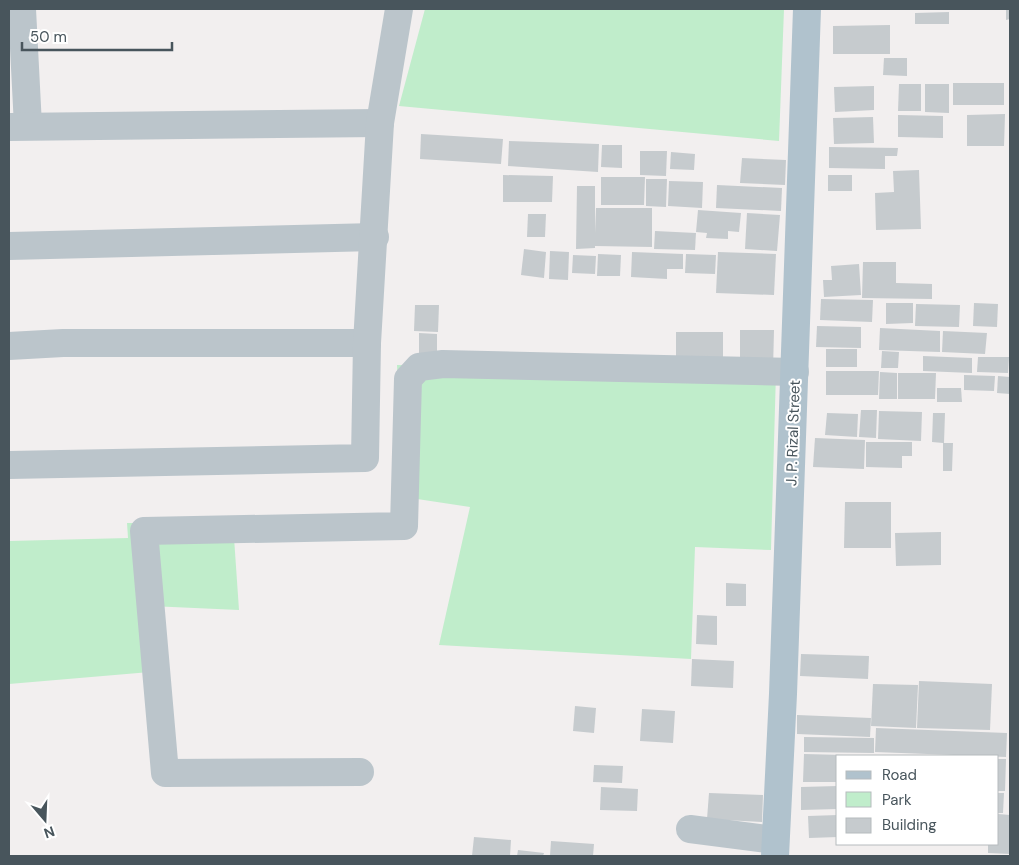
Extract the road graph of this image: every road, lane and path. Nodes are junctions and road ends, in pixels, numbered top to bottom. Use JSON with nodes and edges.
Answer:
{"nodes":[{"id":1,"x":22,"y":9,"type":"edge"},
{"id":2,"x":399,"y":9,"type":"edge"},
{"id":3,"x":807,"y":9,"type":"edge"},
{"id":4,"x":380,"y":123,"type":"junction"},
{"id":5,"x":18,"y":126,"type":"edge"},
{"id":6,"x":375,"y":236,"type":"junction"},
{"id":7,"x":9,"y":246,"type":"edge"},
{"id":8,"x":367,"y":343,"type":"junction"},
{"id":9,"x":9,"y":346,"type":"edge"},
{"id":10,"x":795,"y":372,"type":"junction"},
{"id":11,"x":9,"y":465,"type":"edge"},
{"id":12,"x":360,"y":772,"type":"dead end"},
{"id":13,"x":690,"y":829,"type":"dead end"},
{"id":14,"x":775,"y":848,"type":"edge"}],
"edges":[{"from":1,"to":5,"type":"street"},
{"from":2,"to":4,"type":"street"},
{"from":3,"to":10,"type":"main road","name":"J. P. Rizal Street"},
{"from":4,"to":5,"type":"street"},
{"from":4,"to":6,"type":"street"},
{"from":6,"to":7,"type":"street"},
{"from":6,"to":8,"type":"street"},
{"from":8,"to":9,"type":"street"},
{"from":8,"to":11,"type":"street"},
{"from":10,"to":12,"type":"street"},
{"from":10,"to":14,"type":"main road","name":"J. P. Rizal Street"},
{"from":13,"to":14,"type":"street"}]}
